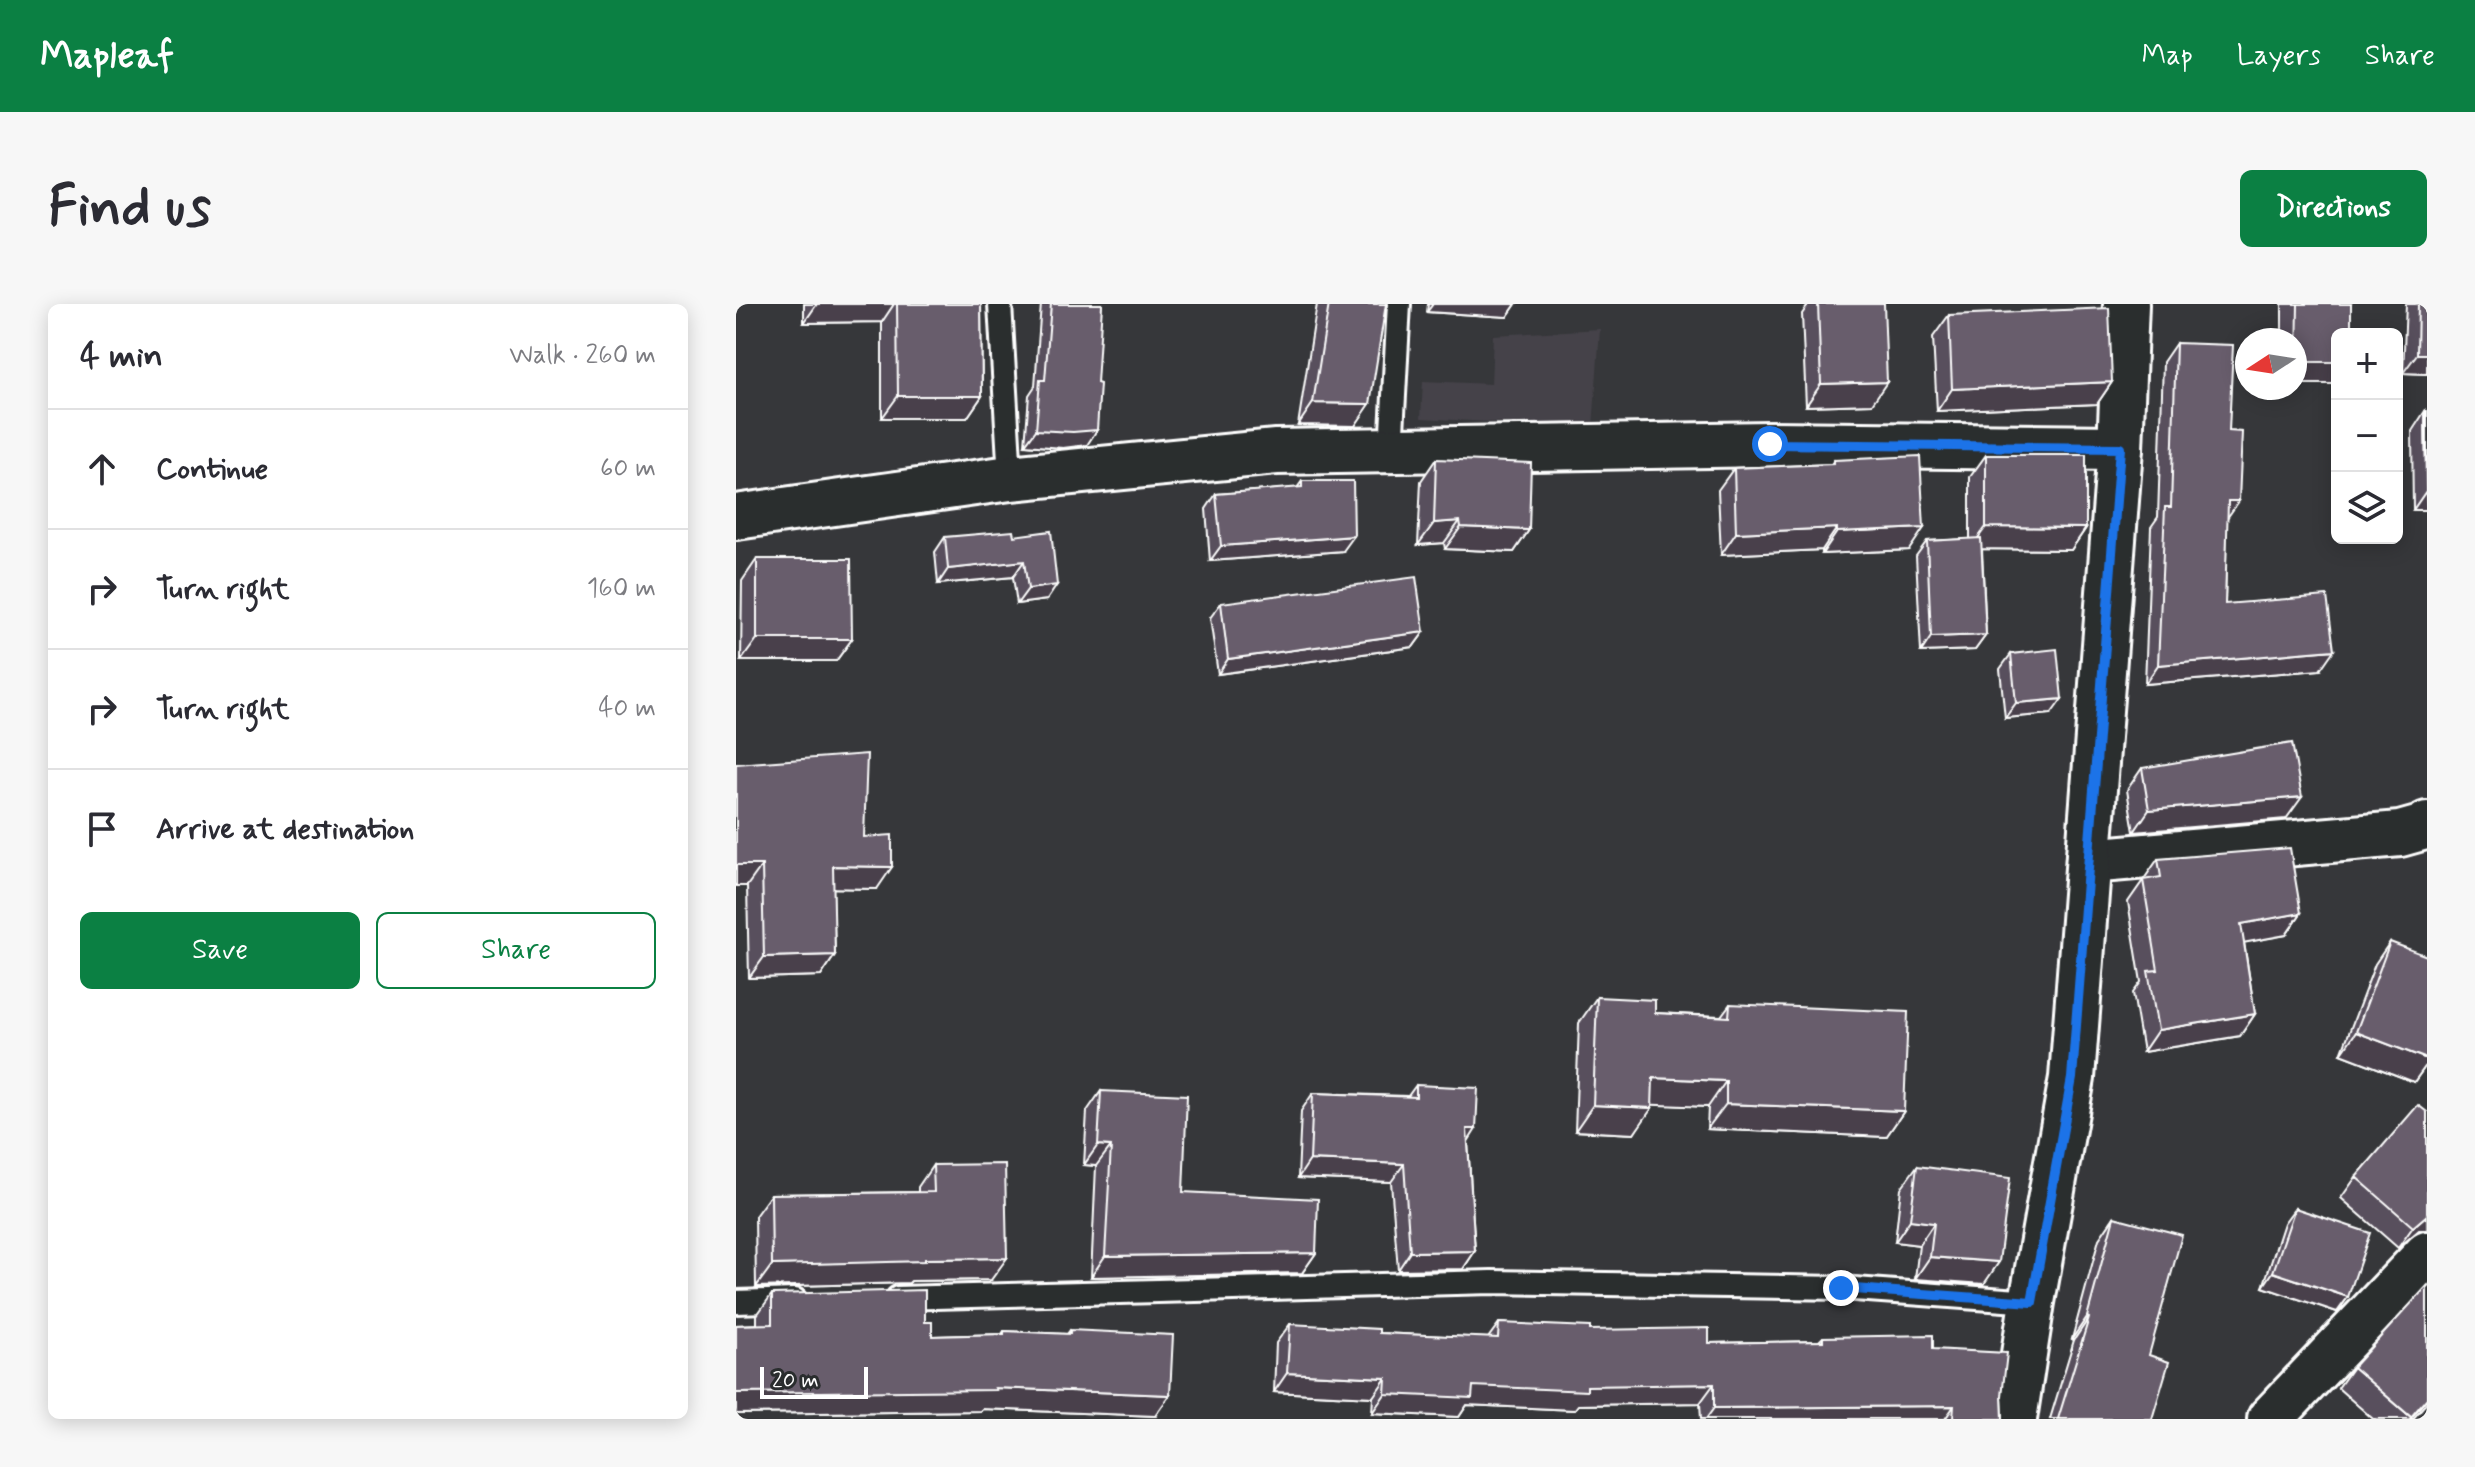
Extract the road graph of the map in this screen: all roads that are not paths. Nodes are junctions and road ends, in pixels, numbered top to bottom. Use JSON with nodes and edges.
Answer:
{"nodes":[{"id":1,"x":1000,"y":304,"type":"edge"},
{"id":2,"x":1399,"y":304,"type":"edge"},
{"id":3,"x":2126,"y":304,"type":"edge"},
{"id":4,"x":2120,"y":448,"type":"junction"},
{"id":5,"x":1391,"y":450,"type":"junction"},
{"id":6,"x":1010,"y":478,"type":"junction"},
{"id":7,"x":736,"y":517,"type":"edge"},
{"id":8,"x":2427,"y":824,"type":"edge"},
{"id":9,"x":2089,"y":861,"type":"junction"},
{"id":10,"x":2427,"y":1254,"type":"edge"},
{"id":11,"x":876,"y":1298,"type":"edge"},
{"id":12,"x":814,"y":1300,"type":"edge"},
{"id":13,"x":736,"y":1302,"type":"edge"},
{"id":14,"x":2032,"y":1302,"type":"junction"},
{"id":15,"x":2014,"y":1419,"type":"edge"},
{"id":16,"x":2270,"y":1419,"type":"edge"}],
"edges":[{"from":1,"to":6,"type":"lane"},
{"from":2,"to":5,"type":"lane"},
{"from":3,"to":4,"type":"street"},
{"from":4,"to":5,"type":"street"},
{"from":4,"to":9,"type":"street"},
{"from":5,"to":6,"type":"street"},
{"from":6,"to":7,"type":"street"},
{"from":8,"to":9,"type":"street"},
{"from":9,"to":14,"type":"street"},
{"from":10,"to":16,"type":"street"},
{"from":11,"to":14,"type":"lane"},
{"from":12,"to":13,"type":"lane"},
{"from":14,"to":15,"type":"street"}]}
